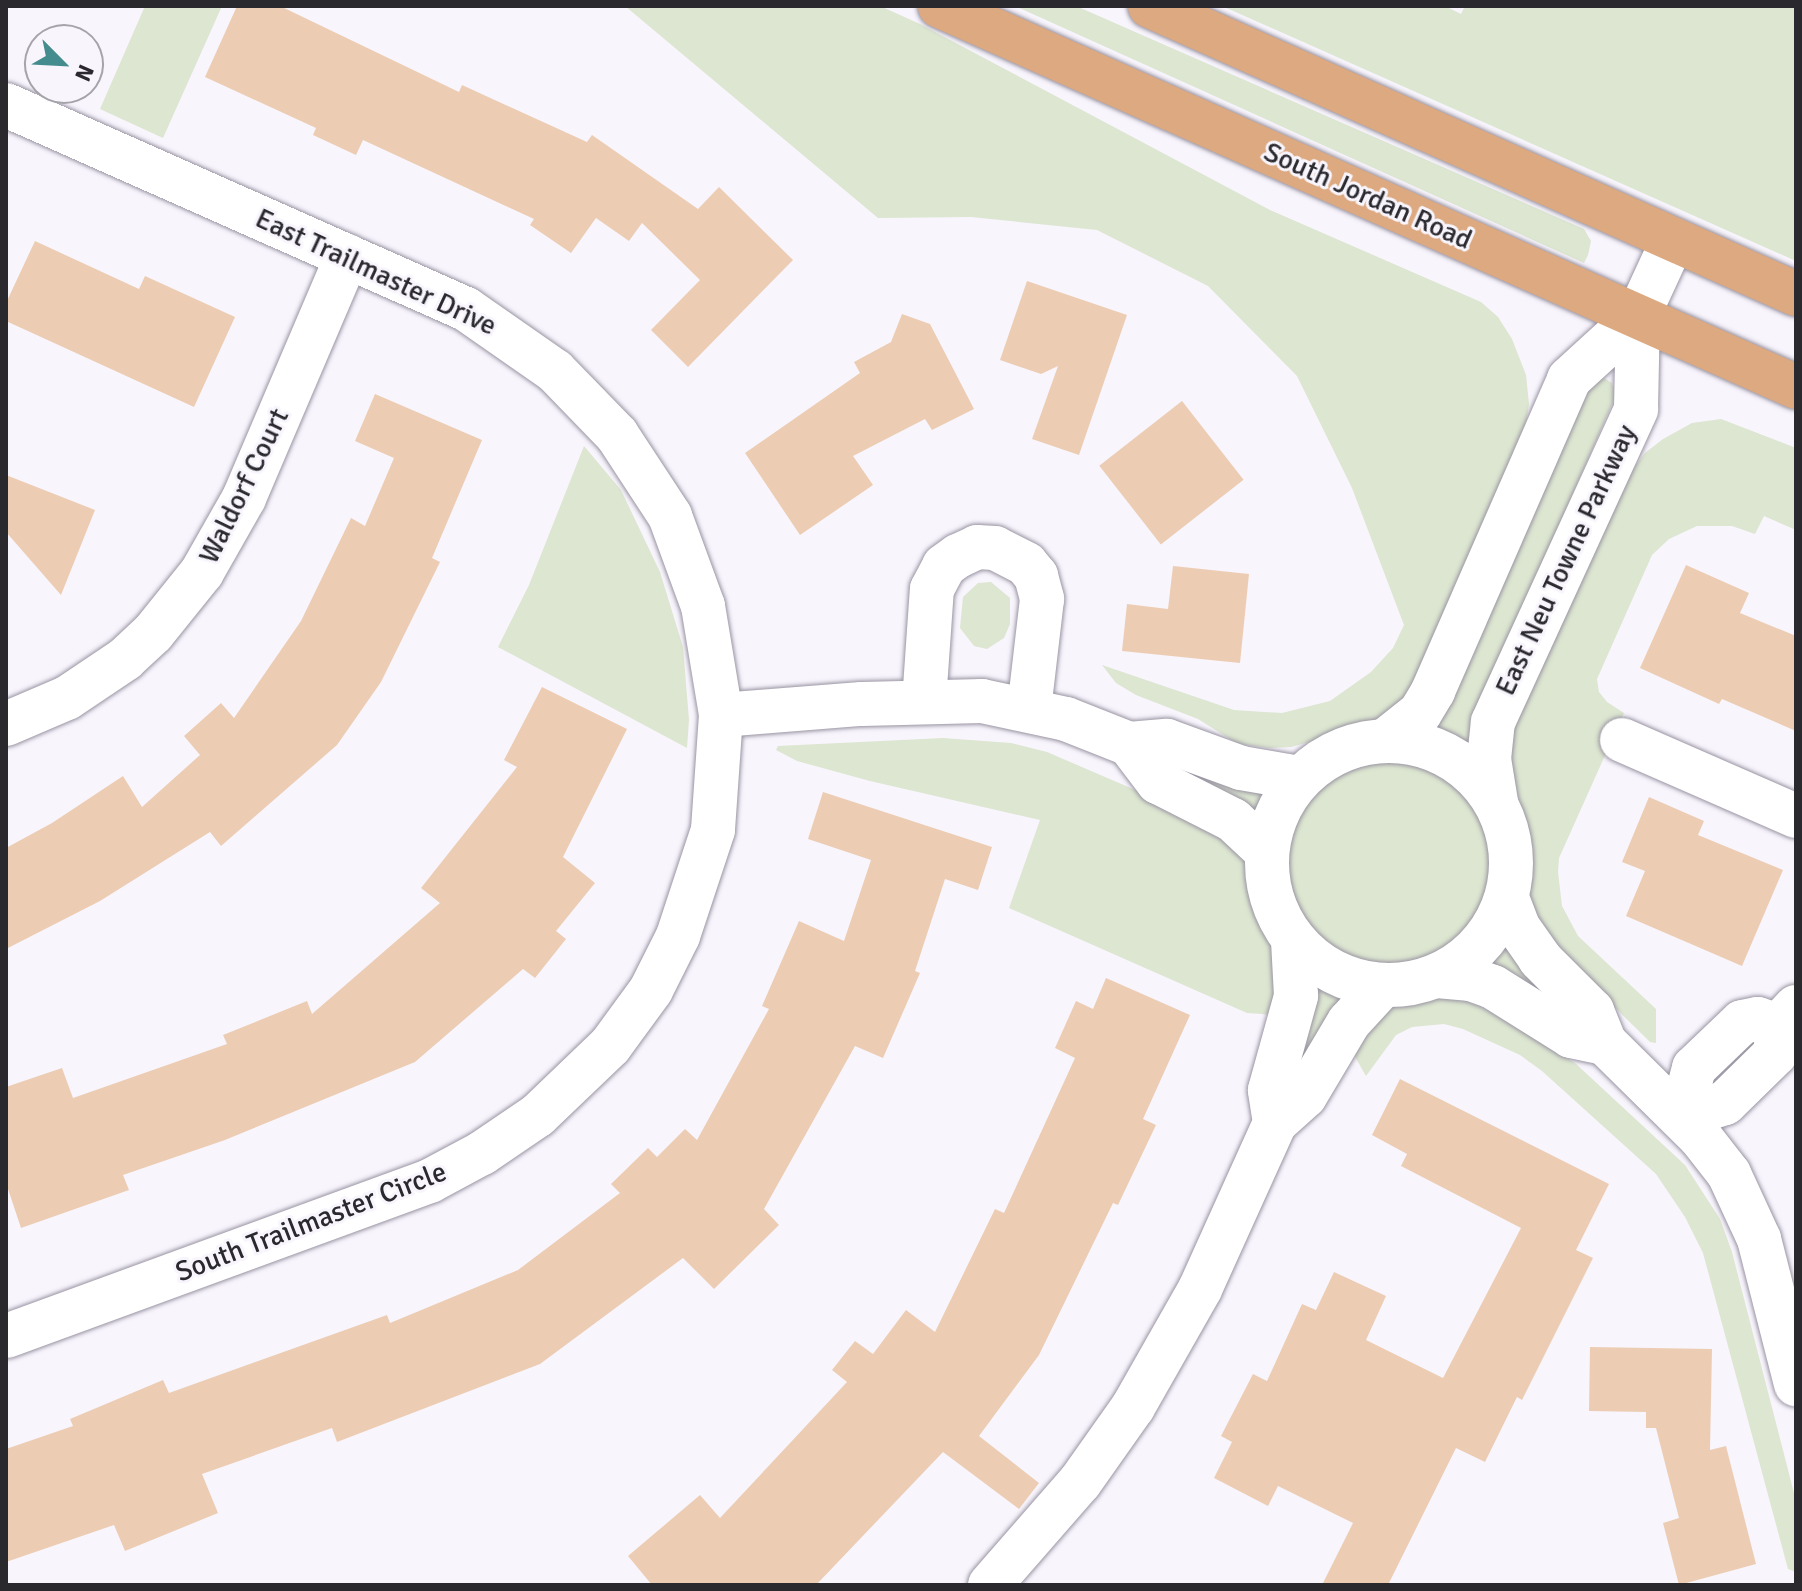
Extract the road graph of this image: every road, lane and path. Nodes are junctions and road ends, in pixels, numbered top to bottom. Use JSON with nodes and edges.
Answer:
{"nodes":[{"id":1,"x":940,"y":6,"type":"edge"},
{"id":2,"x":1150,"y":6,"type":"edge"},
{"id":3,"x":6,"y":105,"type":"edge"},
{"id":4,"x":1673,"y":240,"type":"junction"},
{"id":5,"x":347,"y":256,"type":"junction"},
{"id":6,"x":1796,"y":294,"type":"edge"},
{"id":7,"x":1638,"y":316,"type":"junction"},
{"id":8,"x":1796,"y":387,"type":"edge"},
{"id":9,"x":924,"y":702,"type":"junction"},
{"id":10,"x":1029,"y":709,"type":"junction"},
{"id":11,"x":721,"y":715,"type":"junction"},
{"id":12,"x":6,"y":724,"type":"edge"},
{"id":13,"x":1386,"y":740,"type":"junction"},
{"id":14,"x":1622,"y":740,"type":"dead end"},
{"id":15,"x":1129,"y":744,"type":"junction"},
{"id":16,"x":1299,"y":778,"type":"junction"},
{"id":17,"x":1496,"y":802,"type":"junction"},
{"id":18,"x":1796,"y":816,"type":"edge"},
{"id":19,"x":1266,"y":851,"type":"junction"},
{"id":20,"x":1507,"y":898,"type":"junction"},
{"id":21,"x":1293,"y":940,"type":"junction"},
{"id":22,"x":1437,"y":976,"type":"junction"},
{"id":23,"x":1382,"y":986,"type":"junction"},
{"id":24,"x":1787,"y":1016,"type":"edge"},
{"id":25,"x":1605,"y":1043,"type":"junction"},
{"id":26,"x":1681,"y":1117,"type":"junction"},
{"id":27,"x":1275,"y":1123,"type":"junction"},
{"id":28,"x":6,"y":1336,"type":"edge"},
{"id":29,"x":1796,"y":1384,"type":"edge"},
{"id":30,"x":990,"y":1585,"type":"edge"}],
"edges":[{"from":1,"to":7,"type":"main road","name":"South Jordan Road"},
{"from":2,"to":4,"type":"main road"},
{"from":3,"to":5,"type":"street","name":"East Trailmaster Drive"},
{"from":4,"to":6,"type":"main road"},
{"from":4,"to":7,"type":"street","name":"East Neu Towne Parkway"},
{"from":5,"to":11,"type":"street","name":"East Trailmaster Drive"},
{"from":5,"to":12,"type":"street","name":"Waldorf Court"},
{"from":7,"to":8,"type":"main road","name":"South Jordan Road"},
{"from":7,"to":13,"type":"street","name":"East Neu Towne Parkway"},
{"from":7,"to":17,"type":"street","name":"East Neu Towne Parkway"},
{"from":9,"to":10,"type":"street"},
{"from":9,"to":10,"type":"street"},
{"from":9,"to":11,"type":"street"},
{"from":10,"to":15,"type":"street"},
{"from":11,"to":28,"type":"street","name":"South Trailmaster Circle"},
{"from":13,"to":16,"type":"street"},
{"from":13,"to":17,"type":"street"},
{"from":14,"to":18,"type":"street"},
{"from":15,"to":16,"type":"street"},
{"from":15,"to":19,"type":"street"},
{"from":16,"to":19,"type":"street"},
{"from":17,"to":20,"type":"street"},
{"from":19,"to":21,"type":"street"},
{"from":20,"to":22,"type":"street"},
{"from":20,"to":25,"type":"street"},
{"from":21,"to":23,"type":"street"},
{"from":21,"to":27,"type":"street"},
{"from":22,"to":23,"type":"street"},
{"from":22,"to":25,"type":"street"},
{"from":23,"to":27,"type":"street"},
{"from":24,"to":26,"type":"street"},
{"from":25,"to":26,"type":"street"},
{"from":26,"to":29,"type":"street"},
{"from":27,"to":30,"type":"street"}]}
